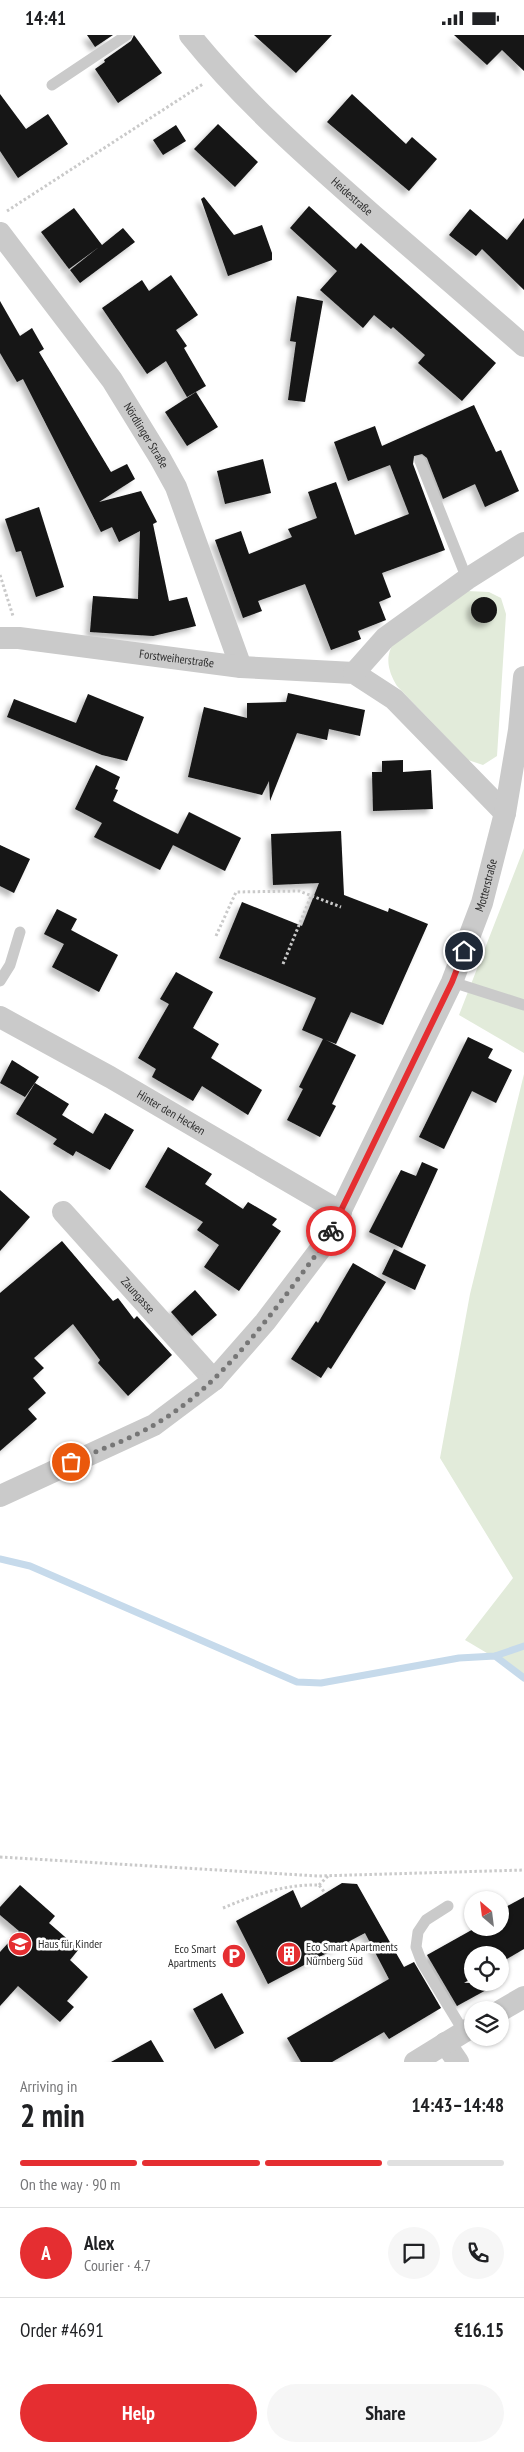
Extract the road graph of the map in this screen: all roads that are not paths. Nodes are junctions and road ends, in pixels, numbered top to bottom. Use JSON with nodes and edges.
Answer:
{"nodes":[{"id":1,"x":127,"y":35,"type":"edge"},
{"id":2,"x":190,"y":35,"type":"edge"},
{"id":3,"x":52,"y":85,"type":"dead end"},
{"id":4,"x":0,"y":233,"type":"edge"},
{"id":5,"x":524,"y":345,"type":"edge"},
{"id":6,"x":420,"y":461,"type":"dead end"},
{"id":7,"x":524,"y":543,"type":"edge"},
{"id":8,"x":467,"y":579,"type":"junction"},
{"id":9,"x":10,"y":638,"type":"edge"},
{"id":10,"x":241,"y":667,"type":"junction"},
{"id":11,"x":354,"y":673,"type":"junction"},
{"id":12,"x":524,"y":677,"type":"edge"},
{"id":13,"x":505,"y":813,"type":"junction"},
{"id":14,"x":20,"y":933,"type":"dead end"},
{"id":15,"x":0,"y":981,"type":"edge"},
{"id":16,"x":452,"y":982,"type":"junction"},
{"id":17,"x":524,"y":1005,"type":"edge"},
{"id":18,"x":0,"y":1017,"type":"edge"},
{"id":19,"x":341,"y":1211,"type":"junction"},
{"id":20,"x":63,"y":1212,"type":"dead end"},
{"id":21,"x":214,"y":1380,"type":"junction"},
{"id":22,"x":2,"y":1492,"type":"edge"},
{"id":23,"x":448,"y":1906,"type":"dead end"},
{"id":24,"x":524,"y":1997,"type":"edge"},
{"id":25,"x":509,"y":2006,"type":"edge"},
{"id":26,"x":461,"y":2034,"type":"edge"},
{"id":27,"x":415,"y":2062,"type":"edge"},
{"id":28,"x":458,"y":2062,"type":"edge"}],
"edges":[{"from":1,"to":3,"type":"lane"},
{"from":2,"to":5,"type":"street","name":"Heidestraße"},
{"from":4,"to":10,"type":"street","name":"Nördlinger Straße"},
{"from":6,"to":8,"type":"lane"},
{"from":7,"to":8,"type":"street"},
{"from":8,"to":11,"type":"street"},
{"from":9,"to":10,"type":"street","name":"Forstweiherstraße"},
{"from":10,"to":11,"type":"street","name":"Forstweiherstraße"},
{"from":11,"to":13,"type":"street","name":"Forstweiherstraße"},
{"from":12,"to":13,"type":"street","name":"Motterstraße"},
{"from":13,"to":16,"type":"street","name":"Motterstraße"},
{"from":14,"to":15,"type":"lane"},
{"from":16,"to":17,"type":"lane"},
{"from":16,"to":19,"type":"street","name":"Motterstraße"},
{"from":18,"to":19,"type":"street","name":"Hinter den Hecken"},
{"from":19,"to":21,"type":"street","name":"Motterstraße"},
{"from":20,"to":21,"type":"street","name":"Zaungasse"},
{"from":21,"to":22,"type":"street","name":"Motterstraße"},
{"from":23,"to":26,"type":"lane"},
{"from":24,"to":25,"type":"street"},
{"from":26,"to":27,"type":"street"},
{"from":26,"to":28,"type":"street"}]}
